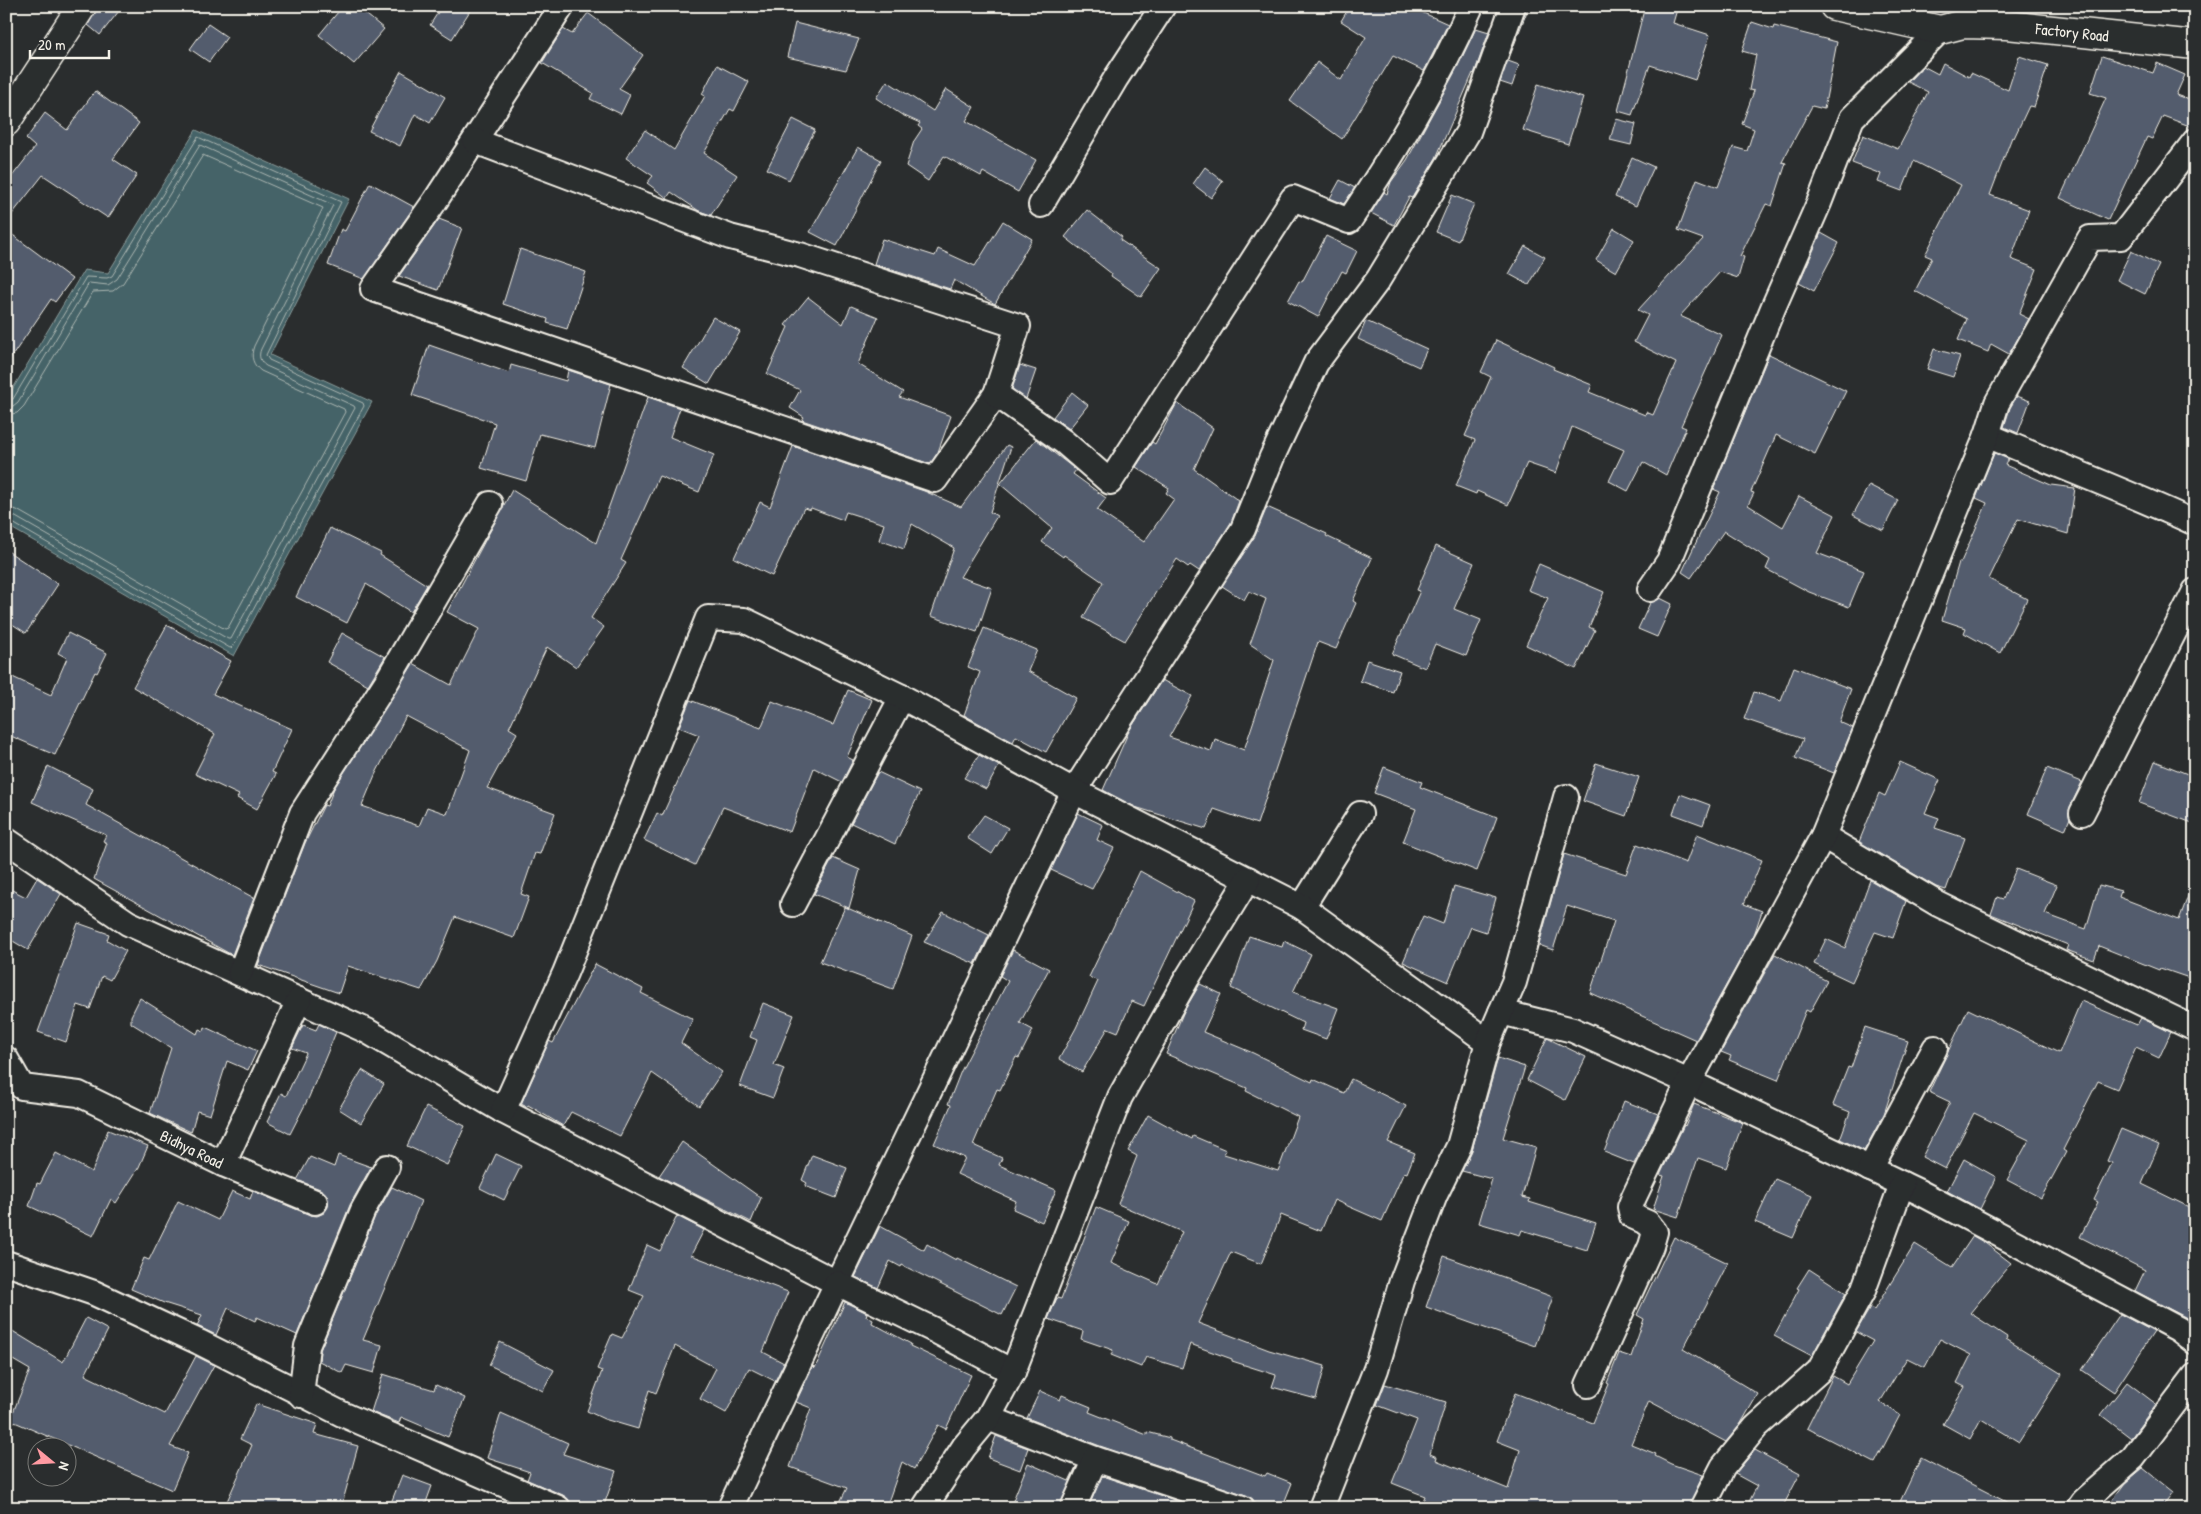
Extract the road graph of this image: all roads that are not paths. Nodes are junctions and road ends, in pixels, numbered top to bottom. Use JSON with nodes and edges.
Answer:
{"nodes":[{"id":1,"x":82,"y":6,"type":"edge"},
{"id":2,"x":562,"y":6,"type":"edge"},
{"id":3,"x":1163,"y":6,"type":"edge"},
{"id":4,"x":1471,"y":6,"type":"edge"},
{"id":5,"x":1513,"y":6,"type":"edge"},
{"id":6,"x":1834,"y":6,"type":"edge"},
{"id":7,"x":1960,"y":20,"type":"edge"},
{"id":8,"x":2195,"y":45,"type":"edge"},
{"id":9,"x":6,"y":122,"type":"edge"},
{"id":10,"x":475,"y":140,"type":"junction"},
{"id":11,"x":2195,"y":141,"type":"edge"},
{"id":12,"x":1041,"y":205,"type":"dead end"},
{"id":13,"x":996,"y":394,"type":"junction"},
{"id":14,"x":1987,"y":435,"type":"junction"},
{"id":15,"x":490,"y":504,"type":"dead end"},
{"id":16,"x":2195,"y":523,"type":"edge"},
{"id":17,"x":1650,"y":589,"type":"dead end"},
{"id":18,"x":2195,"y":590,"type":"edge"},
{"id":19,"x":902,"y":697,"type":"junction"},
{"id":20,"x":1074,"y":792,"type":"junction"},
{"id":21,"x":1566,"y":797,"type":"dead end"},
{"id":22,"x":2082,"y":813,"type":"dead end"},
{"id":23,"x":1360,"y":814,"type":"dead end"},
{"id":24,"x":1823,"y":836,"type":"junction"},
{"id":25,"x":6,"y":840,"type":"edge"},
{"id":26,"x":1248,"y":880,"type":"junction"},
{"id":27,"x":793,"y":904,"type":"dead end"},
{"id":28,"x":1302,"y":907,"type":"junction"},
{"id":29,"x":240,"y":973,"type":"junction"},
{"id":30,"x":299,"y":1000,"type":"junction"},
{"id":31,"x":1501,"y":1012,"type":"junction"},
{"id":32,"x":2195,"y":1029,"type":"edge"},
{"id":33,"x":1488,"y":1042,"type":"junction"},
{"id":34,"x":1935,"y":1048,"type":"dead end"},
{"id":35,"x":6,"y":1059,"type":"edge"},
{"id":36,"x":1689,"y":1082,"type":"junction"},
{"id":37,"x":503,"y":1111,"type":"junction"},
{"id":38,"x":223,"y":1164,"type":"junction"},
{"id":39,"x":387,"y":1167,"type":"dead end"},
{"id":40,"x":1870,"y":1170,"type":"junction"},
{"id":41,"x":1902,"y":1184,"type":"junction"},
{"id":42,"x":315,"y":1202,"type":"dead end"},
{"id":43,"x":6,"y":1263,"type":"edge"},
{"id":44,"x":837,"y":1283,"type":"junction"},
{"id":45,"x":2195,"y":1342,"type":"edge"},
{"id":46,"x":1013,"y":1372,"type":"junction"},
{"id":47,"x":2195,"y":1376,"type":"edge"},
{"id":48,"x":1588,"y":1385,"type":"dead end"},
{"id":49,"x":301,"y":1395,"type":"junction"},
{"id":50,"x":988,"y":1418,"type":"junction"},
{"id":51,"x":1095,"y":1459,"type":"junction"},
{"id":52,"x":558,"y":1508,"type":"edge"},
{"id":53,"x":730,"y":1508,"type":"edge"},
{"id":54,"x":924,"y":1508,"type":"edge"},
{"id":55,"x":1072,"y":1508,"type":"edge"},
{"id":56,"x":1242,"y":1508,"type":"edge"},
{"id":57,"x":1321,"y":1508,"type":"edge"},
{"id":58,"x":1702,"y":1508,"type":"edge"},
{"id":59,"x":2079,"y":1508,"type":"edge"}],
"edges":[{"from":1,"to":9,"type":"main road"},
{"from":2,"to":10,"type":"street"},
{"from":3,"to":12,"type":"street"},
{"from":4,"to":13,"type":"street"},
{"from":5,"to":20,"type":"street"},
{"from":6,"to":7,"type":"main road","name":"Factory Road"},
{"from":7,"to":8,"type":"main road","name":"Factory Road"},
{"from":7,"to":17,"type":"street"},
{"from":10,"to":13,"type":"street"},
{"from":10,"to":13,"type":"street"},
{"from":11,"to":14,"type":"street"},
{"from":14,"to":16,"type":"street"},
{"from":14,"to":24,"type":"street"},
{"from":15,"to":29,"type":"street"},
{"from":18,"to":22,"type":"street"},
{"from":19,"to":20,"type":"street"},
{"from":19,"to":27,"type":"street"},
{"from":19,"to":37,"type":"street"},
{"from":20,"to":26,"type":"street"},
{"from":20,"to":44,"type":"street"},
{"from":21,"to":31,"type":"street"},
{"from":23,"to":28,"type":"street"},
{"from":24,"to":32,"type":"street"},
{"from":24,"to":36,"type":"street"},
{"from":25,"to":29,"type":"street"},
{"from":26,"to":28,"type":"street"},
{"from":26,"to":46,"type":"street"},
{"from":28,"to":33,"type":"street"},
{"from":29,"to":30,"type":"street"},
{"from":30,"to":37,"type":"street"},
{"from":30,"to":38,"type":"street","name":"Bidhya Road"},
{"from":31,"to":33,"type":"street"},
{"from":31,"to":36,"type":"street"},
{"from":33,"to":57,"type":"street"},
{"from":34,"to":40,"type":"street"},
{"from":35,"to":38,"type":"street","name":"Bidhya Road"},
{"from":36,"to":40,"type":"street"},
{"from":36,"to":48,"type":"street"},
{"from":37,"to":44,"type":"street"},
{"from":38,"to":42,"type":"street"},
{"from":39,"to":49,"type":"street"},
{"from":40,"to":41,"type":"street"},
{"from":41,"to":45,"type":"street"},
{"from":41,"to":58,"type":"street"},
{"from":43,"to":49,"type":"street"},
{"from":44,"to":46,"type":"street"},
{"from":44,"to":53,"type":"street"},
{"from":46,"to":50,"type":"street"},
{"from":47,"to":59,"type":"street"},
{"from":49,"to":52,"type":"street"},
{"from":50,"to":51,"type":"street"},
{"from":50,"to":54,"type":"street"},
{"from":51,"to":55,"type":"street"},
{"from":51,"to":56,"type":"street"}]}
